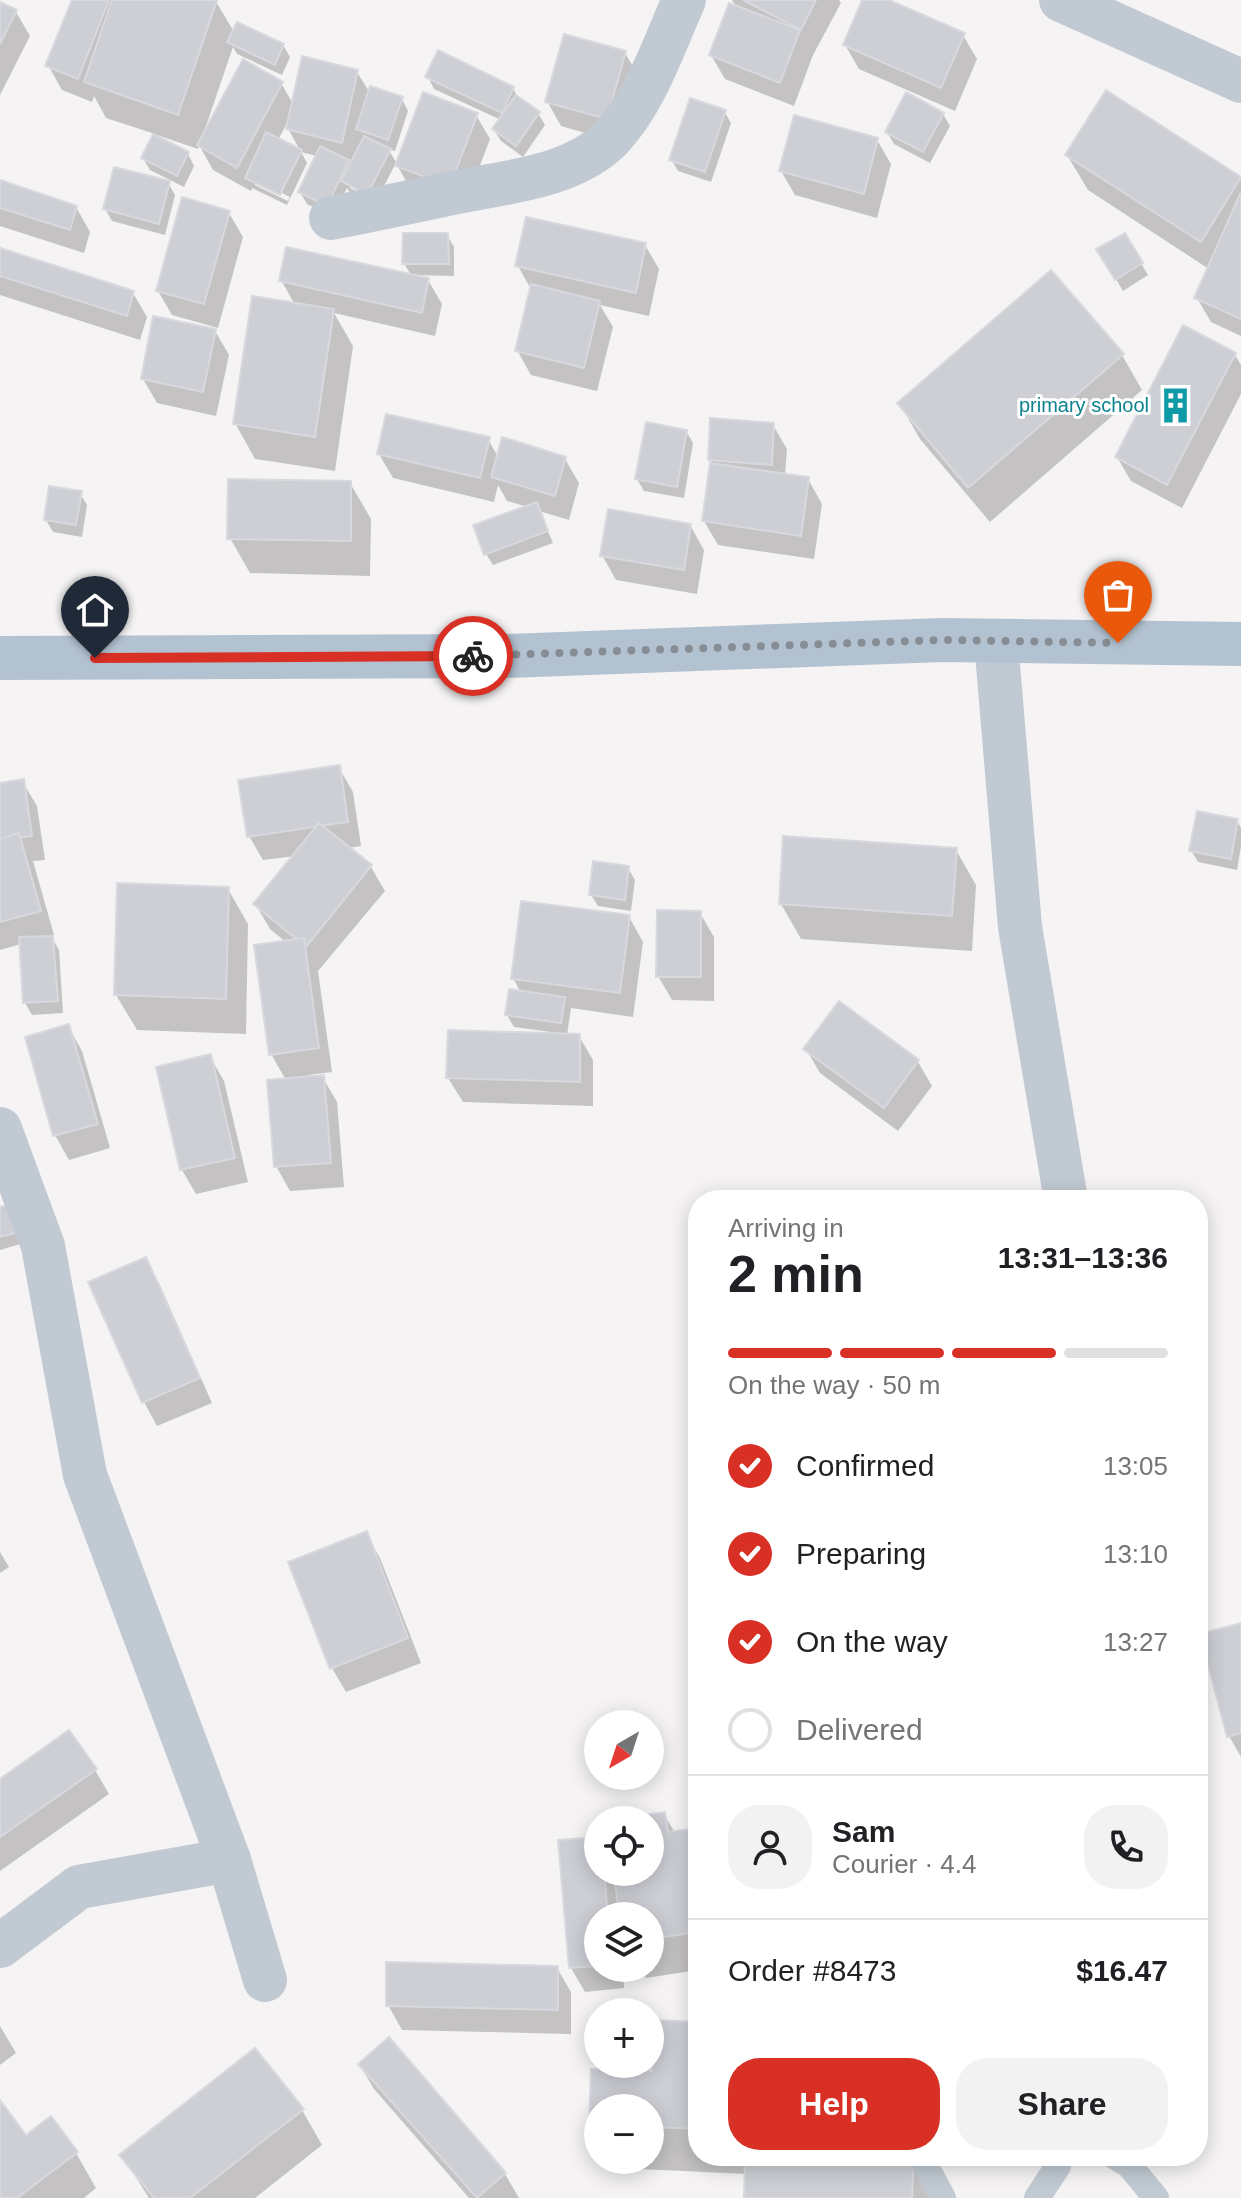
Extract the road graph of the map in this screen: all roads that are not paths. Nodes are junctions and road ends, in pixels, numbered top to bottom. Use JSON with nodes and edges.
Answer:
{"nodes":[{"id":1,"x":684,"y":0,"type":"edge"},
{"id":2,"x":1061,"y":0,"type":"edge"},
{"id":3,"x":1127,"y":14,"type":"edge"},
{"id":4,"x":1241,"y":81,"type":"edge"},
{"id":5,"x":331,"y":218,"type":"dead end"},
{"id":6,"x":996,"y":641,"type":"junction"},
{"id":7,"x":1241,"y":644,"type":"edge"},
{"id":8,"x":0,"y":658,"type":"edge"},
{"id":9,"x":0,"y":1129,"type":"edge"},
{"id":10,"x":1064,"y":1190,"type":"edge"},
{"id":11,"x":229,"y":1860,"type":"junction"},
{"id":12,"x":0,"y":1946,"type":"edge"},
{"id":13,"x":265,"y":1980,"type":"dead end"},
{"id":14,"x":926,"y":2166,"type":"edge"},
{"id":15,"x":1058,"y":2166,"type":"edge"},
{"id":16,"x":1130,"y":2166,"type":"edge"},
{"id":17,"x":943,"y":2198,"type":"edge"},
{"id":18,"x":1037,"y":2198,"type":"edge"},
{"id":19,"x":1156,"y":2198,"type":"edge"}],
"edges":[{"from":1,"to":5,"type":"street"},
{"from":2,"to":3,"type":"street"},
{"from":3,"to":4,"type":"street"},
{"from":6,"to":7,"type":"main road"},
{"from":6,"to":8,"type":"main road"},
{"from":6,"to":10,"type":"street"},
{"from":9,"to":11,"type":"street"},
{"from":11,"to":12,"type":"street"},
{"from":11,"to":13,"type":"street"},
{"from":14,"to":17,"type":"lane"},
{"from":15,"to":18,"type":"lane"},
{"from":16,"to":19,"type":"lane"}]}
